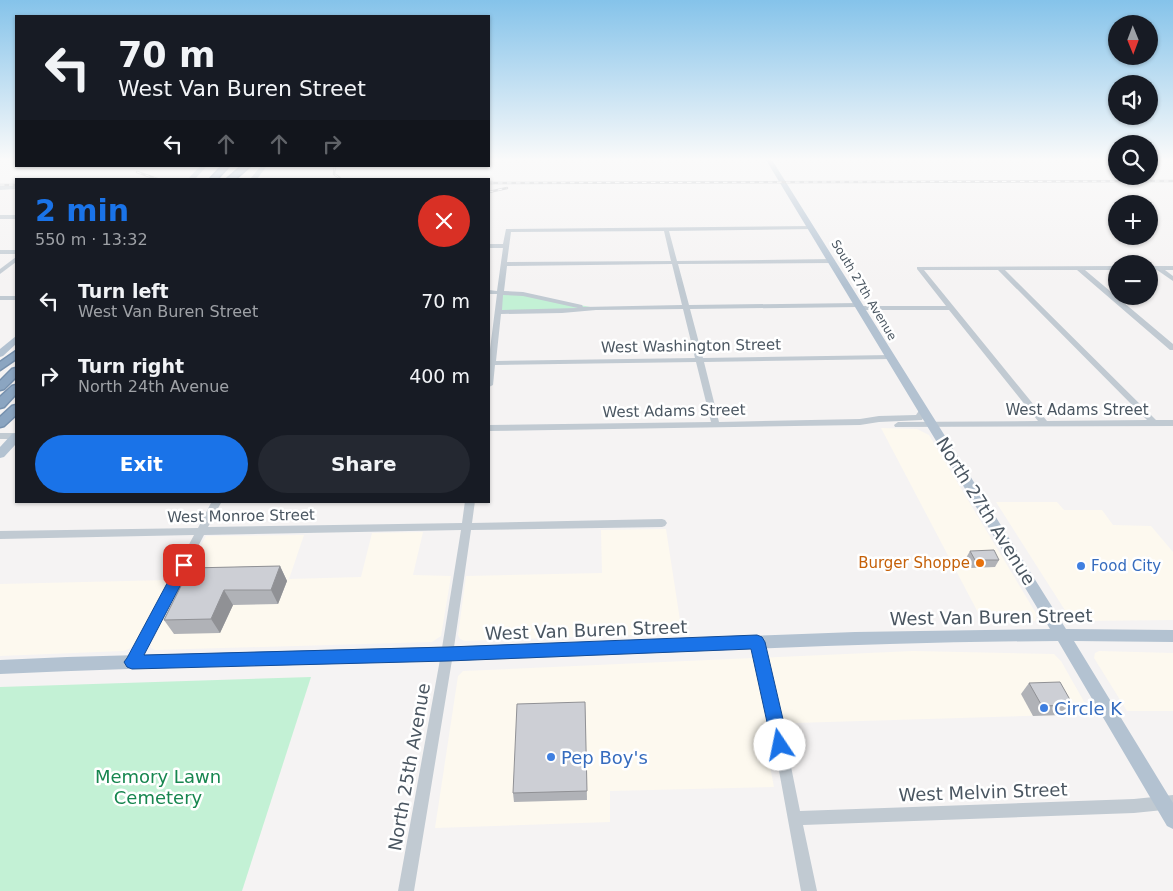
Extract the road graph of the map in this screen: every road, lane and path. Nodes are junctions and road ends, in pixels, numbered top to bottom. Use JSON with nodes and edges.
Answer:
{"nodes":[{"id":1,"x":795,"y":202,"type":"edge"},
{"id":2,"x":15,"y":216,"type":"edge"},
{"id":3,"x":0,"y":217,"type":"edge"},
{"id":4,"x":666,"y":228,"type":"junction"},
{"id":5,"x":811,"y":228,"type":"junction"},
{"id":6,"x":490,"y":246,"type":"edge"},
{"id":7,"x":506,"y":246,"type":"junction"},
{"id":8,"x":0,"y":252,"type":"edge"},
{"id":9,"x":15,"y":252,"type":"edge"},
{"id":10,"x":15,"y":260,"type":"edge"},
{"id":11,"x":832,"y":261,"type":"junction"},
{"id":12,"x":674,"y":262,"type":"junction"},
{"id":13,"x":504,"y":264,"type":"junction"},
{"id":14,"x":1000,"y":268,"type":"junction"},
{"id":15,"x":1079,"y":268,"type":"junction"},
{"id":16,"x":1108,"y":268,"type":"edge"},
{"id":17,"x":1159,"y":268,"type":"joint"},
{"id":18,"x":1173,"y":268,"type":"edge"},
{"id":19,"x":0,"y":272,"type":"edge"},
{"id":20,"x":1173,"y":279,"type":"edge"},
{"id":21,"x":490,"y":292,"type":"edge"},
{"id":22,"x":500,"y":292,"type":"junction"},
{"id":23,"x":0,"y":298,"type":"edge"},
{"id":24,"x":15,"y":298,"type":"edge"},
{"id":25,"x":860,"y":306,"type":"junction"},
{"id":26,"x":686,"y":307,"type":"junction"},
{"id":27,"x":596,"y":308,"type":"junction"},
{"id":28,"x":951,"y":308,"type":"junction"},
{"id":29,"x":498,"y":312,"type":"junction"},
{"id":30,"x":15,"y":340,"type":"edge"},
{"id":31,"x":1173,"y":348,"type":"edge"},
{"id":32,"x":491,"y":351,"type":"edge"},
{"id":33,"x":0,"y":354,"type":"edge"},
{"id":34,"x":15,"y":355,"type":"edge"},
{"id":35,"x":891,"y":358,"type":"junction"},
{"id":36,"x":700,"y":360,"type":"junction"},
{"id":37,"x":492,"y":363,"type":"junction"},
{"id":38,"x":0,"y":367,"type":"edge"},
{"id":39,"x":15,"y":372,"type":"edge"},
{"id":40,"x":490,"y":378,"type":"edge"},
{"id":41,"x":0,"y":387,"type":"edge"},
{"id":42,"x":15,"y":389,"type":"edge"},
{"id":43,"x":0,"y":404,"type":"edge"},
{"id":44,"x":15,"y":410,"type":"edge"},
{"id":45,"x":923,"y":411,"type":"junction"},
{"id":46,"x":860,"y":422,"type":"junction"},
{"id":47,"x":0,"y":423,"type":"edge"},
{"id":48,"x":1154,"y":423,"type":"junction"},
{"id":49,"x":1173,"y":423,"type":"edge"},
{"id":50,"x":1045,"y":424,"type":"junction"},
{"id":51,"x":716,"y":425,"type":"junction"},
{"id":52,"x":932,"y":425,"type":"junction"},
{"id":53,"x":490,"y":428,"type":"edge"},
{"id":54,"x":2,"y":436,"type":"edge"},
{"id":55,"x":15,"y":436,"type":"edge"},
{"id":56,"x":15,"y":437,"type":"edge"},
{"id":57,"x":0,"y":454,"type":"edge"},
{"id":58,"x":217,"y":503,"type":"edge"},
{"id":59,"x":470,"y":503,"type":"edge"},
{"id":60,"x":662,"y":523,"type":"dead end"},
{"id":61,"x":465,"y":526,"type":"junction"},
{"id":62,"x":202,"y":531,"type":"junction"},
{"id":63,"x":0,"y":535,"type":"edge"},
{"id":64,"x":1062,"y":634,"type":"junction"},
{"id":65,"x":1173,"y":636,"type":"edge"},
{"id":66,"x":757,"y":642,"type":"junction"},
{"id":67,"x":448,"y":654,"type":"junction"},
{"id":68,"x":132,"y":662,"type":"junction"},
{"id":69,"x":0,"y":667,"type":"edge"},
{"id":70,"x":1168,"y":803,"type":"edge"},
{"id":71,"x":794,"y":818,"type":"junction"},
{"id":72,"x":1173,"y":820,"type":"edge"},
{"id":73,"x":406,"y":891,"type":"edge"},
{"id":74,"x":809,"y":891,"type":"edge"}],
"edges":[{"from":1,"to":5,"type":"main road","name":"South 27th Avenue"},
{"from":2,"to":3,"type":"street"},
{"from":4,"to":5,"type":"street"},
{"from":4,"to":7,"type":"street"},
{"from":4,"to":12,"type":"street"},
{"from":5,"to":11,"type":"main road","name":"South 27th Avenue"},
{"from":6,"to":7,"type":"street"},
{"from":7,"to":13,"type":"street"},
{"from":8,"to":9,"type":"street"},
{"from":10,"to":19,"type":"street"},
{"from":11,"to":12,"type":"street"},
{"from":11,"to":25,"type":"main road","name":"South 27th Avenue"},
{"from":12,"to":13,"type":"street"},
{"from":12,"to":26,"type":"street"},
{"from":13,"to":22,"type":"street"},
{"from":14,"to":15,"type":"street"},
{"from":14,"to":28,"type":"street"},
{"from":14,"to":48,"type":"street"},
{"from":15,"to":16,"type":"street"},
{"from":15,"to":31,"type":"street"},
{"from":17,"to":18,"type":"street"},
{"from":17,"to":20,"type":"street"},
{"from":21,"to":22,"type":"street"},
{"from":22,"to":27,"type":"street"},
{"from":22,"to":29,"type":"street"},
{"from":23,"to":24,"type":"street"},
{"from":25,"to":26,"type":"street"},
{"from":25,"to":28,"type":"street"},
{"from":25,"to":35,"type":"main road","name":"South 27th Avenue"},
{"from":26,"to":27,"type":"street"},
{"from":26,"to":36,"type":"street"},
{"from":27,"to":29,"type":"street"},
{"from":28,"to":50,"type":"street"},
{"from":29,"to":32,"type":"street"},
{"from":30,"to":33,"type":"main road"},
{"from":32,"to":37,"type":"street"},
{"from":34,"to":38,"type":"highway"},
{"from":35,"to":36,"type":"street","name":"West Washington Street"},
{"from":35,"to":45,"type":"main road","name":"North 27th Avenue"},
{"from":36,"to":37,"type":"street","name":"West Washington Street"},
{"from":36,"to":51,"type":"street"},
{"from":37,"to":40,"type":"street"},
{"from":39,"to":41,"type":"highway"},
{"from":42,"to":43,"type":"highway"},
{"from":44,"to":47,"type":"highway"},
{"from":45,"to":46,"type":"street","name":"West Adams Street"},
{"from":45,"to":52,"type":"main road","name":"North 27th Avenue"},
{"from":46,"to":51,"type":"street","name":"West Adams Street"},
{"from":46,"to":52,"type":"street","name":"West Adams Street"},
{"from":48,"to":49,"type":"street","name":"West Adams Street"},
{"from":48,"to":50,"type":"street","name":"West Adams Street"},
{"from":50,"to":52,"type":"street","name":"West Adams Street"},
{"from":51,"to":53,"type":"street","name":"West Adams Street"},
{"from":52,"to":64,"type":"main road","name":"North 27th Avenue"},
{"from":54,"to":55,"type":"street"},
{"from":56,"to":57,"type":"main road"},
{"from":58,"to":62,"type":"street"},
{"from":59,"to":61,"type":"street","name":"North 25th Avenue"},
{"from":60,"to":61,"type":"street","name":"West Monroe Street"},
{"from":61,"to":62,"type":"street","name":"West Monroe Street"},
{"from":61,"to":67,"type":"street","name":"North 25th Avenue"},
{"from":62,"to":63,"type":"street","name":"West Monroe Street"},
{"from":62,"to":68,"type":"street"},
{"from":64,"to":65,"type":"main road","name":"West Van Buren Street"},
{"from":64,"to":66,"type":"main road","name":"West Van Buren Street"},
{"from":64,"to":70,"type":"main road","name":"North 27th Avenue"},
{"from":66,"to":67,"type":"main road","name":"West Van Buren Street"},
{"from":66,"to":71,"type":"street"},
{"from":67,"to":68,"type":"main road","name":"West Van Buren Street"},
{"from":67,"to":73,"type":"street","name":"North 25th Avenue"},
{"from":68,"to":69,"type":"main road","name":"West Van Buren Street"},
{"from":70,"to":71,"type":"street","name":"West Melvin Street"},
{"from":70,"to":72,"type":"main road","name":"North 27th Avenue"},
{"from":71,"to":74,"type":"street"}]}
